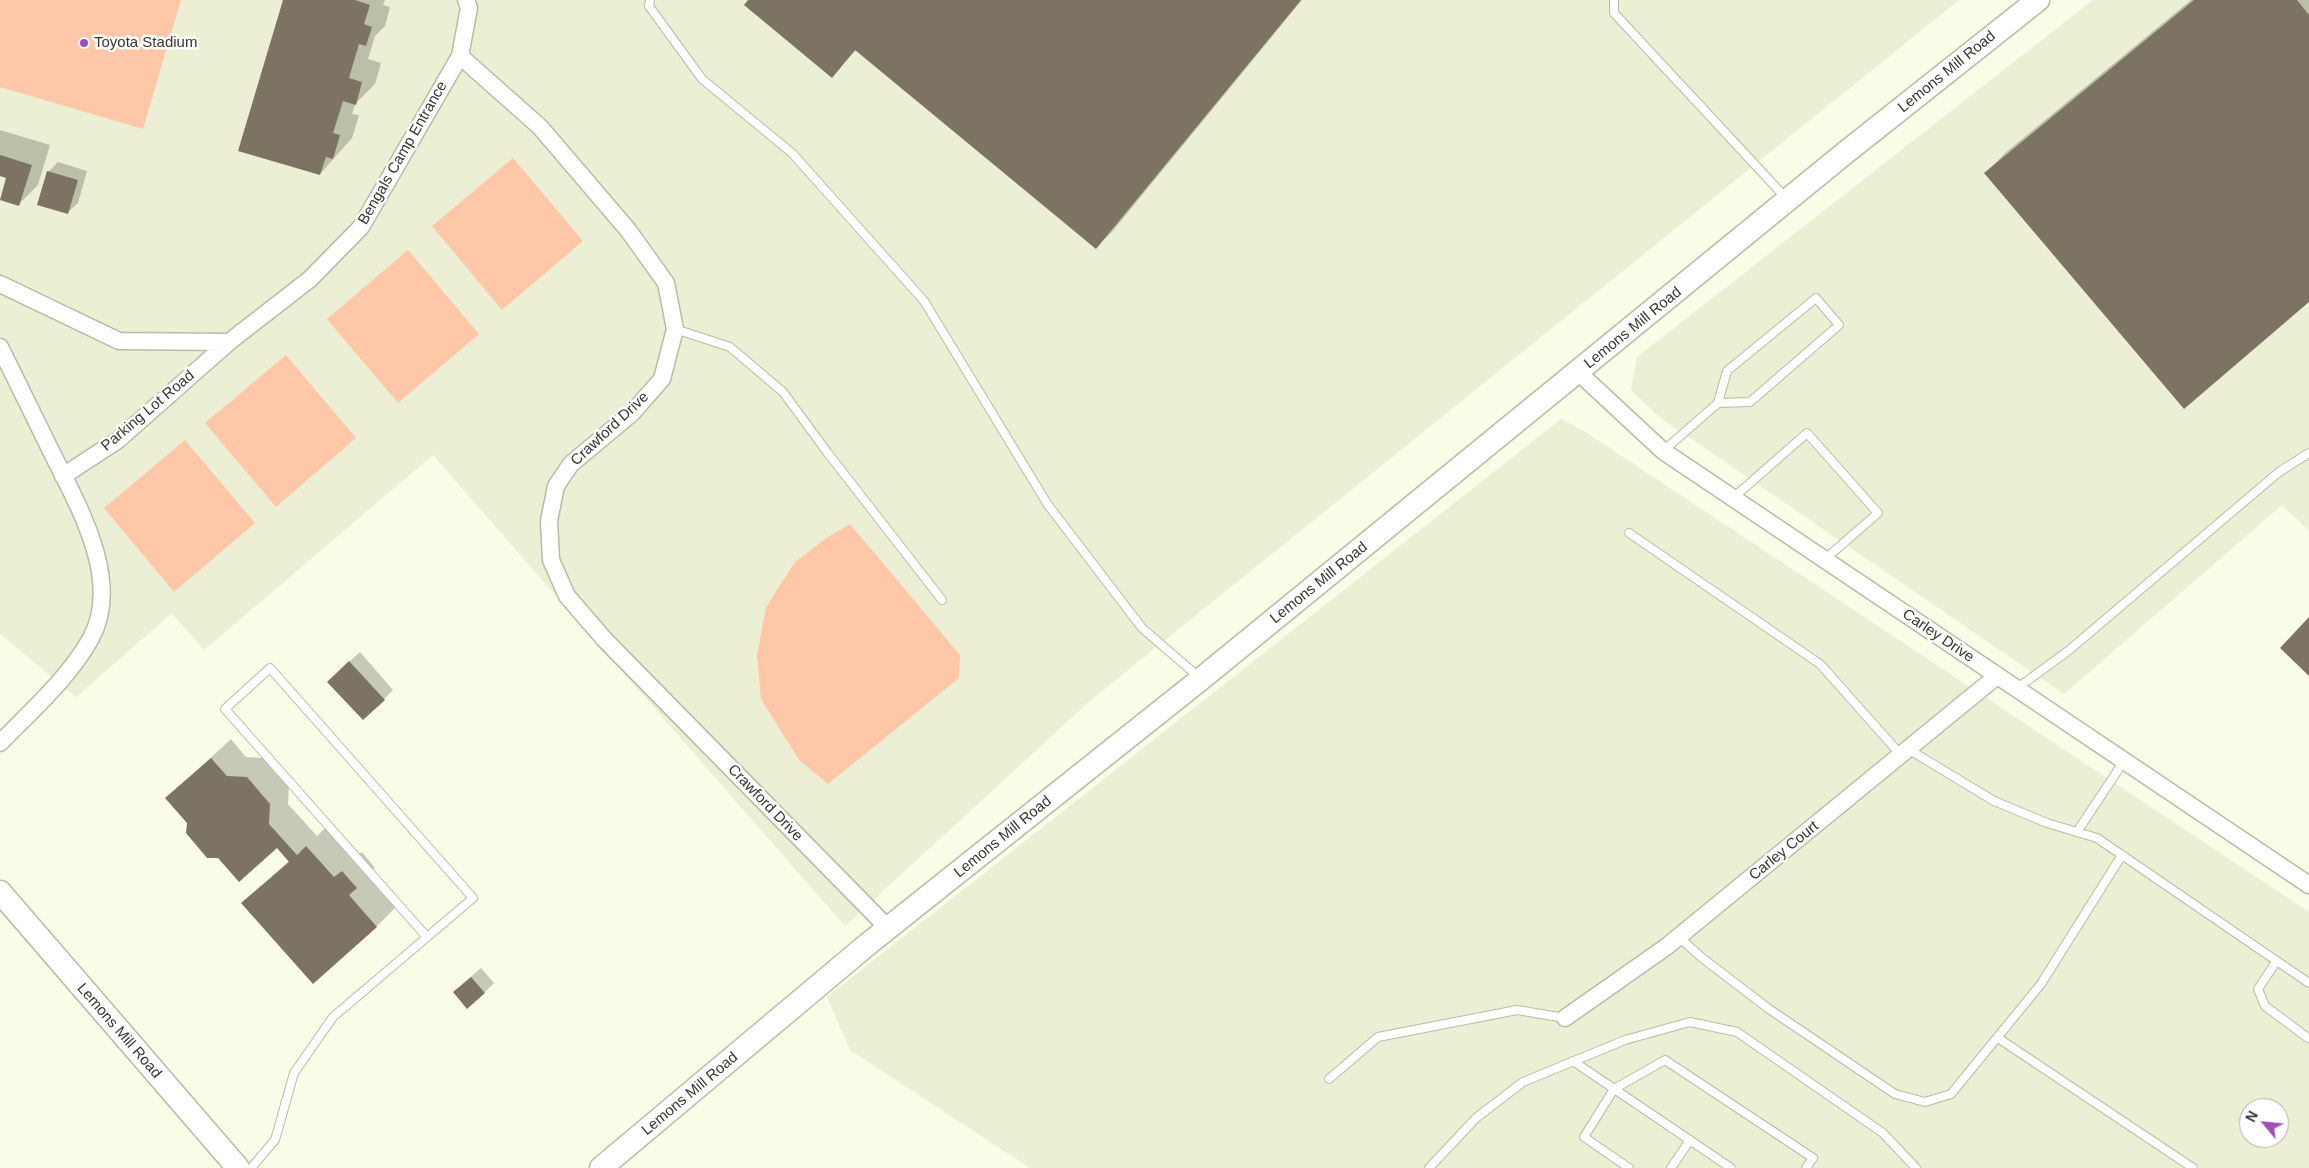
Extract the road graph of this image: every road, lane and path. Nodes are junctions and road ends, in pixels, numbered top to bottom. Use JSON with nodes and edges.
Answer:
{"nodes":[{"id":1,"x":466,"y":0,"type":"edge"},
{"id":2,"x":650,"y":0,"type":"edge"},
{"id":3,"x":1614,"y":0,"type":"edge"},
{"id":4,"x":2038,"y":0,"type":"edge"},
{"id":5,"x":460,"y":56,"type":"junction"},
{"id":6,"x":1788,"y":200,"type":"junction"},
{"id":7,"x":0,"y":284,"type":"edge"},
{"id":8,"x":675,"y":329,"type":"junction"},
{"id":9,"x":229,"y":342,"type":"junction"},
{"id":10,"x":0,"y":347,"type":"edge"},
{"id":11,"x":1578,"y":372,"type":"junction"},
{"id":12,"x":1718,"y":403,"type":"junction"},
{"id":13,"x":1663,"y":451,"type":"junction"},
{"id":14,"x":2309,"y":452,"type":"edge"},
{"id":15,"x":63,"y":476,"type":"junction"},
{"id":16,"x":1733,"y":498,"type":"junction"},
{"id":17,"x":1629,"y":532,"type":"dead end"},
{"id":18,"x":1824,"y":560,"type":"junction"},
{"id":19,"x":942,"y":600,"type":"dead end"},
{"id":20,"x":1997,"y":676,"type":"junction"},
{"id":21,"x":1201,"y":679,"type":"junction"},
{"id":22,"x":2016,"y":689,"type":"junction"},
{"id":23,"x":0,"y":744,"type":"edge"},
{"id":24,"x":1904,"y":752,"type":"junction"},
{"id":25,"x":2124,"y":761,"type":"junction"},
{"id":26,"x":2077,"y":832,"type":"junction"},
{"id":27,"x":2122,"y":855,"type":"junction"},
{"id":28,"x":2309,"y":885,"type":"edge"},
{"id":29,"x":0,"y":892,"type":"edge"},
{"id":30,"x":888,"y":928,"type":"junction"},
{"id":31,"x":1679,"y":936,"type":"junction"},
{"id":32,"x":427,"y":937,"type":"junction"},
{"id":33,"x":2276,"y":962,"type":"junction"},
{"id":34,"x":2309,"y":984,"type":"edge"},
{"id":35,"x":1565,"y":1018,"type":"joint"},
{"id":36,"x":1998,"y":1038,"type":"junction"},
{"id":37,"x":2309,"y":1038,"type":"edge"},
{"id":38,"x":1573,"y":1061,"type":"junction"},
{"id":39,"x":1329,"y":1079,"type":"dead end"},
{"id":40,"x":1614,"y":1089,"type":"junction"},
{"id":41,"x":1690,"y":1140,"type":"junction"},
{"id":42,"x":238,"y":1168,"type":"edge"},
{"id":43,"x":251,"y":1168,"type":"edge"},
{"id":44,"x":601,"y":1168,"type":"edge"},
{"id":45,"x":1429,"y":1168,"type":"edge"},
{"id":46,"x":1629,"y":1168,"type":"edge"},
{"id":47,"x":1671,"y":1168,"type":"edge"},
{"id":48,"x":1731,"y":1168,"type":"edge"},
{"id":49,"x":1806,"y":1168,"type":"edge"},
{"id":50,"x":1916,"y":1168,"type":"edge"},
{"id":51,"x":2193,"y":1168,"type":"edge"}],
"edges":[{"from":1,"to":5,"type":"street"},
{"from":2,"to":21,"type":"lane"},
{"from":3,"to":6,"type":"lane"},
{"from":4,"to":6,"type":"street","name":"Lemons Mill Road"},
{"from":5,"to":8,"type":"street","name":"Crawford Drive"},
{"from":5,"to":9,"type":"street","name":"Bengals Camp Entrance"},
{"from":6,"to":11,"type":"street","name":"Lemons Mill Road"},
{"from":7,"to":9,"type":"street"},
{"from":8,"to":19,"type":"lane"},
{"from":8,"to":30,"type":"street","name":"Crawford Drive"},
{"from":9,"to":15,"type":"street","name":"Parking Lot Road"},
{"from":10,"to":15,"type":"street"},
{"from":11,"to":13,"type":"street","name":"Carley Drive"},
{"from":11,"to":21,"type":"street","name":"Lemons Mill Road"},
{"from":12,"to":12,"type":"lane"},
{"from":12,"to":13,"type":"lane"},
{"from":13,"to":16,"type":"street","name":"Carley Drive"},
{"from":14,"to":22,"type":"lane"},
{"from":15,"to":23,"type":"street"},
{"from":16,"to":18,"type":"street","name":"Carley Drive"},
{"from":16,"to":18,"type":"lane"},
{"from":17,"to":24,"type":"lane"},
{"from":18,"to":20,"type":"street","name":"Carley Drive"},
{"from":20,"to":22,"type":"street","name":"Carley Drive"},
{"from":20,"to":24,"type":"street","name":"Carley Court"},
{"from":21,"to":30,"type":"street","name":"Lemons Mill Road"},
{"from":22,"to":25,"type":"street","name":"Carley Drive"},
{"from":24,"to":26,"type":"lane"},
{"from":24,"to":31,"type":"street","name":"Carley Court"},
{"from":25,"to":26,"type":"lane"},
{"from":25,"to":28,"type":"street","name":"Carley Drive"},
{"from":26,"to":27,"type":"lane"},
{"from":27,"to":33,"type":"lane"},
{"from":27,"to":36,"type":"lane"},
{"from":29,"to":42,"type":"street","name":"Lemons Mill Road"},
{"from":30,"to":44,"type":"street","name":"Lemons Mill Road"},
{"from":31,"to":35,"type":"street","name":"Carley Court"},
{"from":31,"to":36,"type":"lane"},
{"from":32,"to":32,"type":"lane"},
{"from":32,"to":43,"type":"lane"},
{"from":33,"to":34,"type":"lane"},
{"from":33,"to":37,"type":"lane"},
{"from":35,"to":39,"type":"lane"},
{"from":36,"to":51,"type":"lane"},
{"from":38,"to":40,"type":"lane"},
{"from":38,"to":45,"type":"lane"},
{"from":38,"to":50,"type":"lane"},
{"from":40,"to":41,"type":"lane"},
{"from":40,"to":46,"type":"lane"},
{"from":40,"to":49,"type":"lane"},
{"from":41,"to":47,"type":"lane"},
{"from":41,"to":48,"type":"lane"}]}
